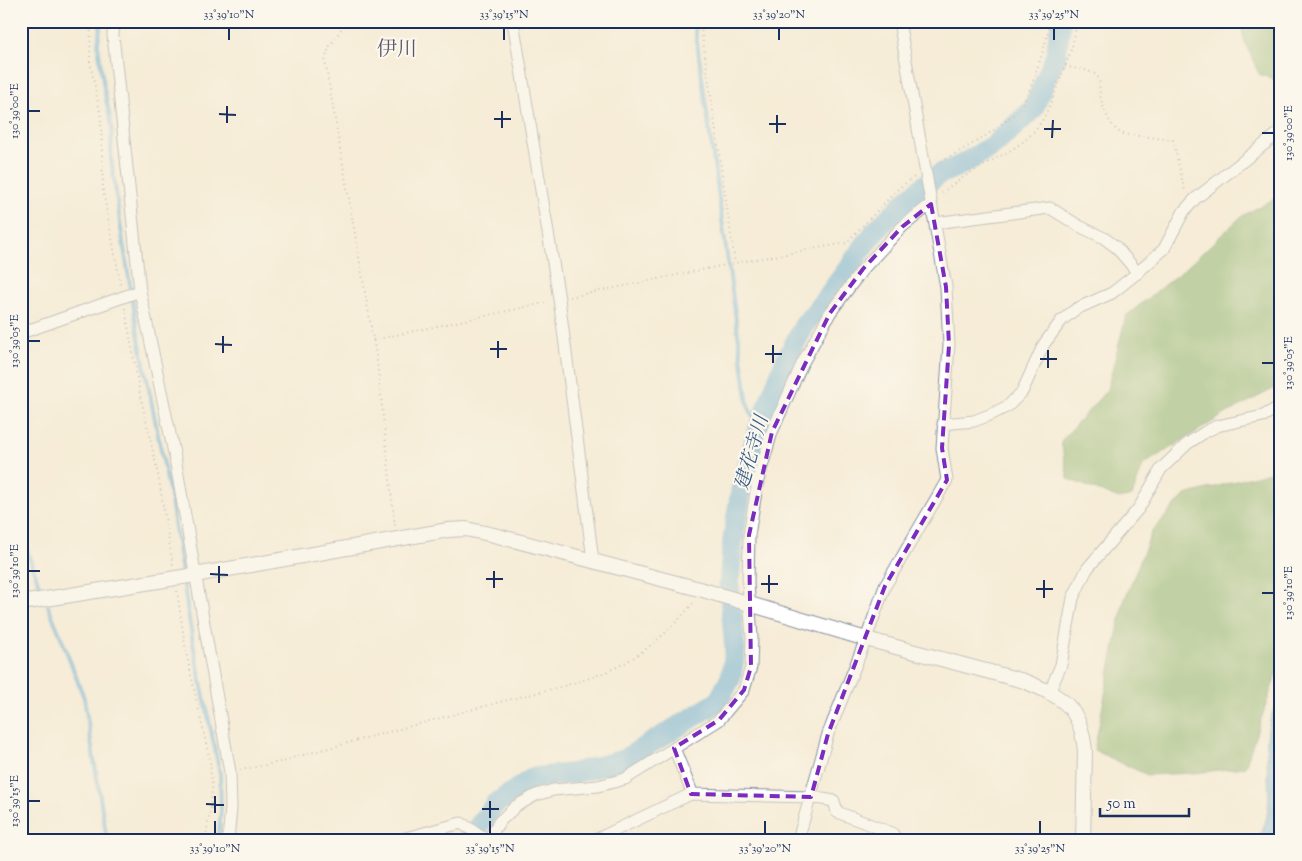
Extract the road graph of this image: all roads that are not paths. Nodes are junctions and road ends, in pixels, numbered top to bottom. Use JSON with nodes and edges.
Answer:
{"nodes":[{"id":1,"x":114,"y":21,"type":"edge"},
{"id":2,"x":513,"y":21,"type":"edge"},
{"id":3,"x":899,"y":21,"type":"edge"},
{"id":4,"x":1281,"y":131,"type":"edge"},
{"id":5,"x":931,"y":204,"type":"junction"},
{"id":6,"x":935,"y":223,"type":"junction"},
{"id":7,"x":1138,"y":273,"type":"junction"},
{"id":8,"x":140,"y":291,"type":"junction"},
{"id":9,"x":21,"y":332,"type":"edge"},
{"id":10,"x":1281,"y":406,"type":"edge"},
{"id":11,"x":943,"y":424,"type":"junction"},
{"id":12,"x":593,"y":560,"type":"junction"},
{"id":13,"x":195,"y":575,"type":"junction"},
{"id":14,"x":21,"y":603,"type":"edge"},
{"id":15,"x":748,"y":604,"type":"junction"},
{"id":16,"x":866,"y":640,"type":"junction"},
{"id":17,"x":1050,"y":691,"type":"junction"},
{"id":18,"x":674,"y":748,"type":"junction"},
{"id":19,"x":691,"y":794,"type":"junction"},
{"id":20,"x":811,"y":796,"type":"junction"},
{"id":21,"x":228,"y":840,"type":"edge"},
{"id":22,"x":398,"y":840,"type":"edge"},
{"id":23,"x":488,"y":840,"type":"edge"},
{"id":24,"x":595,"y":840,"type":"edge"},
{"id":25,"x":798,"y":840,"type":"edge"},
{"id":26,"x":897,"y":840,"type":"edge"},
{"id":27,"x":1082,"y":840,"type":"edge"}],
"edges":[{"from":1,"to":8,"type":"street"},
{"from":2,"to":12,"type":"street"},
{"from":3,"to":5,"type":"street"},
{"from":4,"to":7,"type":"street"},
{"from":5,"to":6,"type":"street"},
{"from":5,"to":15,"type":"street"},
{"from":6,"to":7,"type":"street"},
{"from":6,"to":11,"type":"street"},
{"from":7,"to":11,"type":"street"},
{"from":8,"to":9,"type":"street"},
{"from":8,"to":13,"type":"street"},
{"from":10,"to":17,"type":"street"},
{"from":11,"to":16,"type":"street"},
{"from":12,"to":13,"type":"street"},
{"from":12,"to":15,"type":"street"},
{"from":13,"to":14,"type":"street"},
{"from":13,"to":21,"type":"street"},
{"from":15,"to":16,"type":"street"},
{"from":15,"to":18,"type":"street"},
{"from":16,"to":17,"type":"street"},
{"from":16,"to":20,"type":"street"},
{"from":17,"to":27,"type":"street"},
{"from":18,"to":19,"type":"street"},
{"from":18,"to":23,"type":"street"},
{"from":19,"to":20,"type":"street"},
{"from":19,"to":24,"type":"street"},
{"from":20,"to":25,"type":"street"},
{"from":20,"to":26,"type":"street"},
{"from":22,"to":23,"type":"street"}]}
